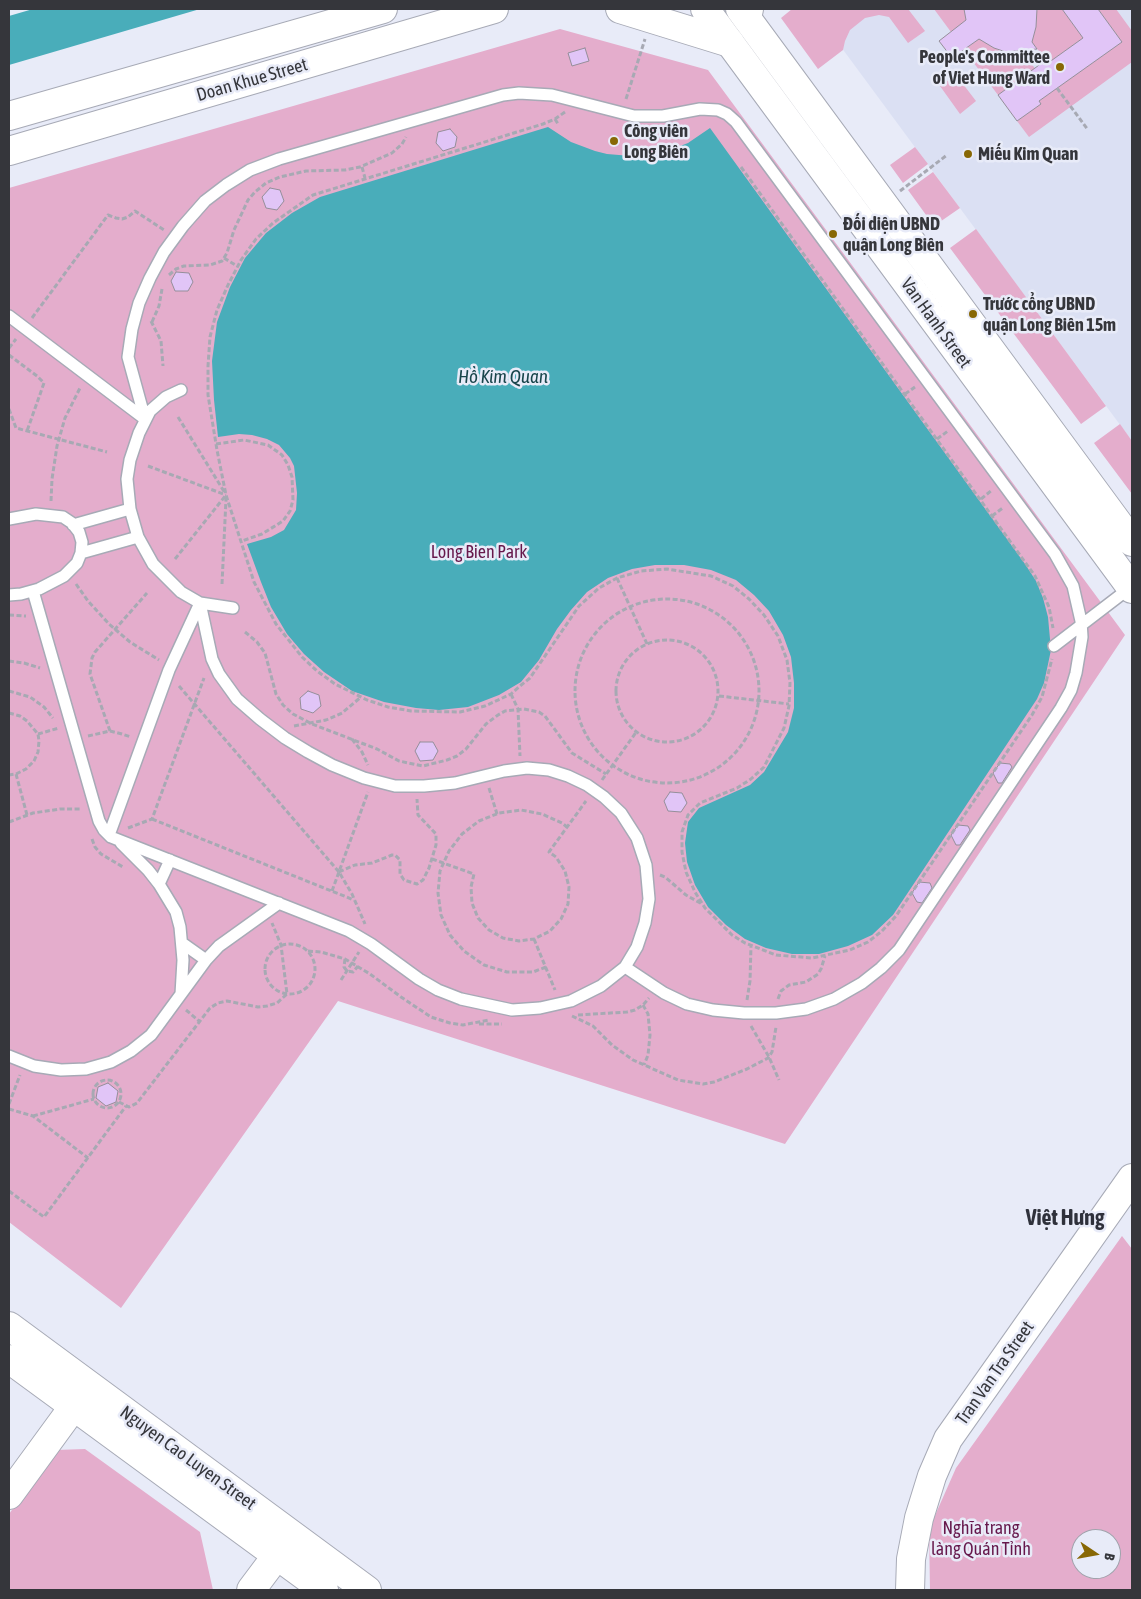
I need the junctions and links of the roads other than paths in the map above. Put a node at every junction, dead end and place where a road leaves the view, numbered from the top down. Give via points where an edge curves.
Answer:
1 (383, 9) edge
2 (494, 9) edge
3 (620, 9) edge
4 (705, 9) edge
5 (745, 12) edge
6 (730, 43) junction
7 (9, 116) edge
8 (9, 151) edge
9 (9, 316) edge
10 (180, 390) dead end
11 (145, 419) junction
12 (130, 509) junction
13 (10, 515) edge
14 (73, 524) junction
15 (138, 537) junction
16 (1132, 542) edge
17 (81, 553) junction
18 (1132, 588) edge
19 (33, 592) junction
20 (9, 595) edge
21 (200, 603) junction
22 (233, 608) dead end
23 (1081, 625) junction
24 (1054, 646) road end
25 (114, 838) junction
26 (170, 860) junction
27 (159, 884) junction
28 (279, 903) junction
29 (182, 943) junction
30 (206, 960) junction
31 (624, 967) junction
32 (181, 995) junction
33 (9, 1056) edge
34 (1132, 1178) edge
35 (9, 1326) edge
36 (9, 1359) edge
37 (74, 1406) junction
38 (9, 1494) edge
39 (284, 1545) junction
40 (310, 1578) edge
41 (251, 1590) edge
42 (367, 1590) edge
43 (910, 1590) edge

1 - 7 street, Doan Khue Street
2 - 8 street, Doan Khue Street
3 - 6 street
4 - 6 street, Van Hanh Street
5 - 16 street, Van Hanh Street
6 - 18 street, Van Hanh Street
9 - 11 lane
10 - 11 lane via 166,397
11 - 12 lane via 130,460 127,480
11 - 23 lane via 128,357 132,329 150,278 174,238 205,201 250,170 278,159 511,94 552,96 634,116 662,116 708,108 728,114 736,122 1055,554 1073,586
12 - 14 lane
12 - 15 lane
13 - 14 lane via 52,514
14 - 17 lane via 82,542
15 - 17 lane
15 - 21 lane via 153,564 181,592
17 - 19 lane via 69,571 49,586
18 - 23 lane
19 - 20 lane
19 - 25 lane via 63,725 76,740 104,830
21 - 22 lane
21 - 25 lane via 142,744
21 - 31 lane via 212,658 237,699 274,730 316,757 364,778 395,786 455,783 520,768 549,770 568,776 604,797 621,813 637,838 646,865 650,899 645,923 637,947
23 - 24 lane
23 - 31 lane via 1076,673 1061,708 899,950 862,983 806,1010 744,1014 687,1004
25 - 26 lane
25 - 27 lane
26 - 27 lane
26 - 28 lane
27 - 29 lane via 176,912
28 - 30 lane via 219,946
28 - 31 lane via 349,931 438,990 461,999 512,1010 571,1001 601,986
29 - 30 lane
29 - 32 lane
30 - 32 lane
32 - 33 lane via 151,1035 111,1062 86,1069 61,1070 34,1066
34 - 43 street, Tran Van Tra Street via 948,1439 919,1518 911,1559
35 - 39 street, Nguyen Cao Luyen Street
36 - 37 street, Nguyen Cao Luyen Street
37 - 38 street
37 - 39 street, Nguyen Cao Luyen Street
39 - 40 street, Nguyen Cao Luyen Street
39 - 41 street
40 - 42 street, Nguyen Cao Luyen Street

